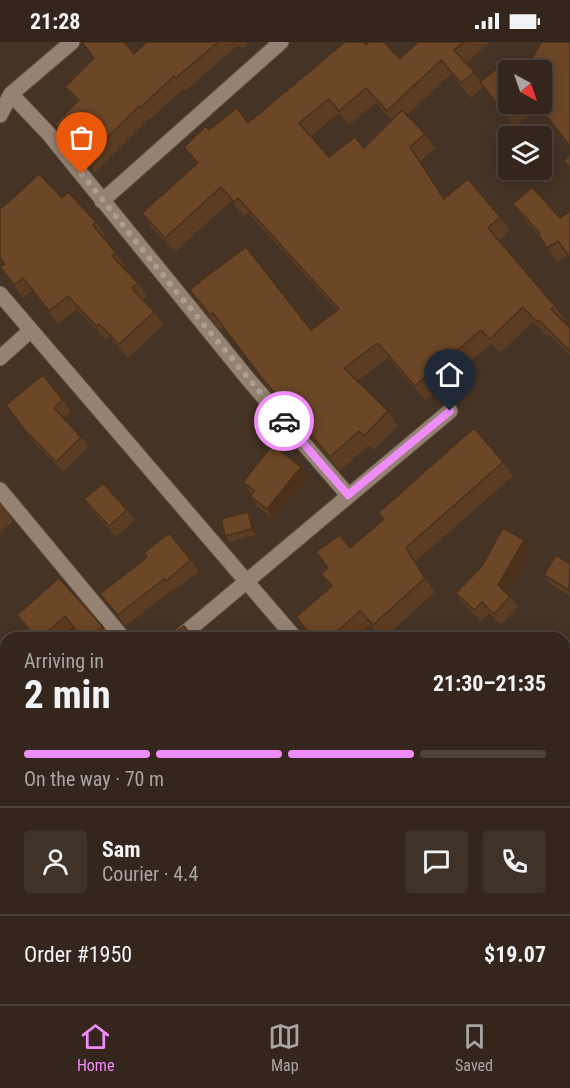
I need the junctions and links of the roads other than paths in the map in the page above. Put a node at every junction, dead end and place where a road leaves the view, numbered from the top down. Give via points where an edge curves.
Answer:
1 (72, 42) edge
2 (281, 42) edge
3 (11, 94) junction
4 (0, 115) edge
5 (102, 201) junction
6 (0, 294) edge
7 (31, 330) junction
8 (0, 358) edge
9 (450, 411) dead end
10 (0, 490) edge
11 (348, 495) junction
12 (245, 581) junction
13 (118, 632) edge
14 (185, 632) edge
15 (290, 632) edge

1 - 3 street
2 - 5 street
3 - 4 street
3 - 5 street
5 - 11 street
6 - 7 street
7 - 8 street
7 - 12 street
9 - 11 street
10 - 13 street
11 - 12 street
12 - 14 street
12 - 15 street

